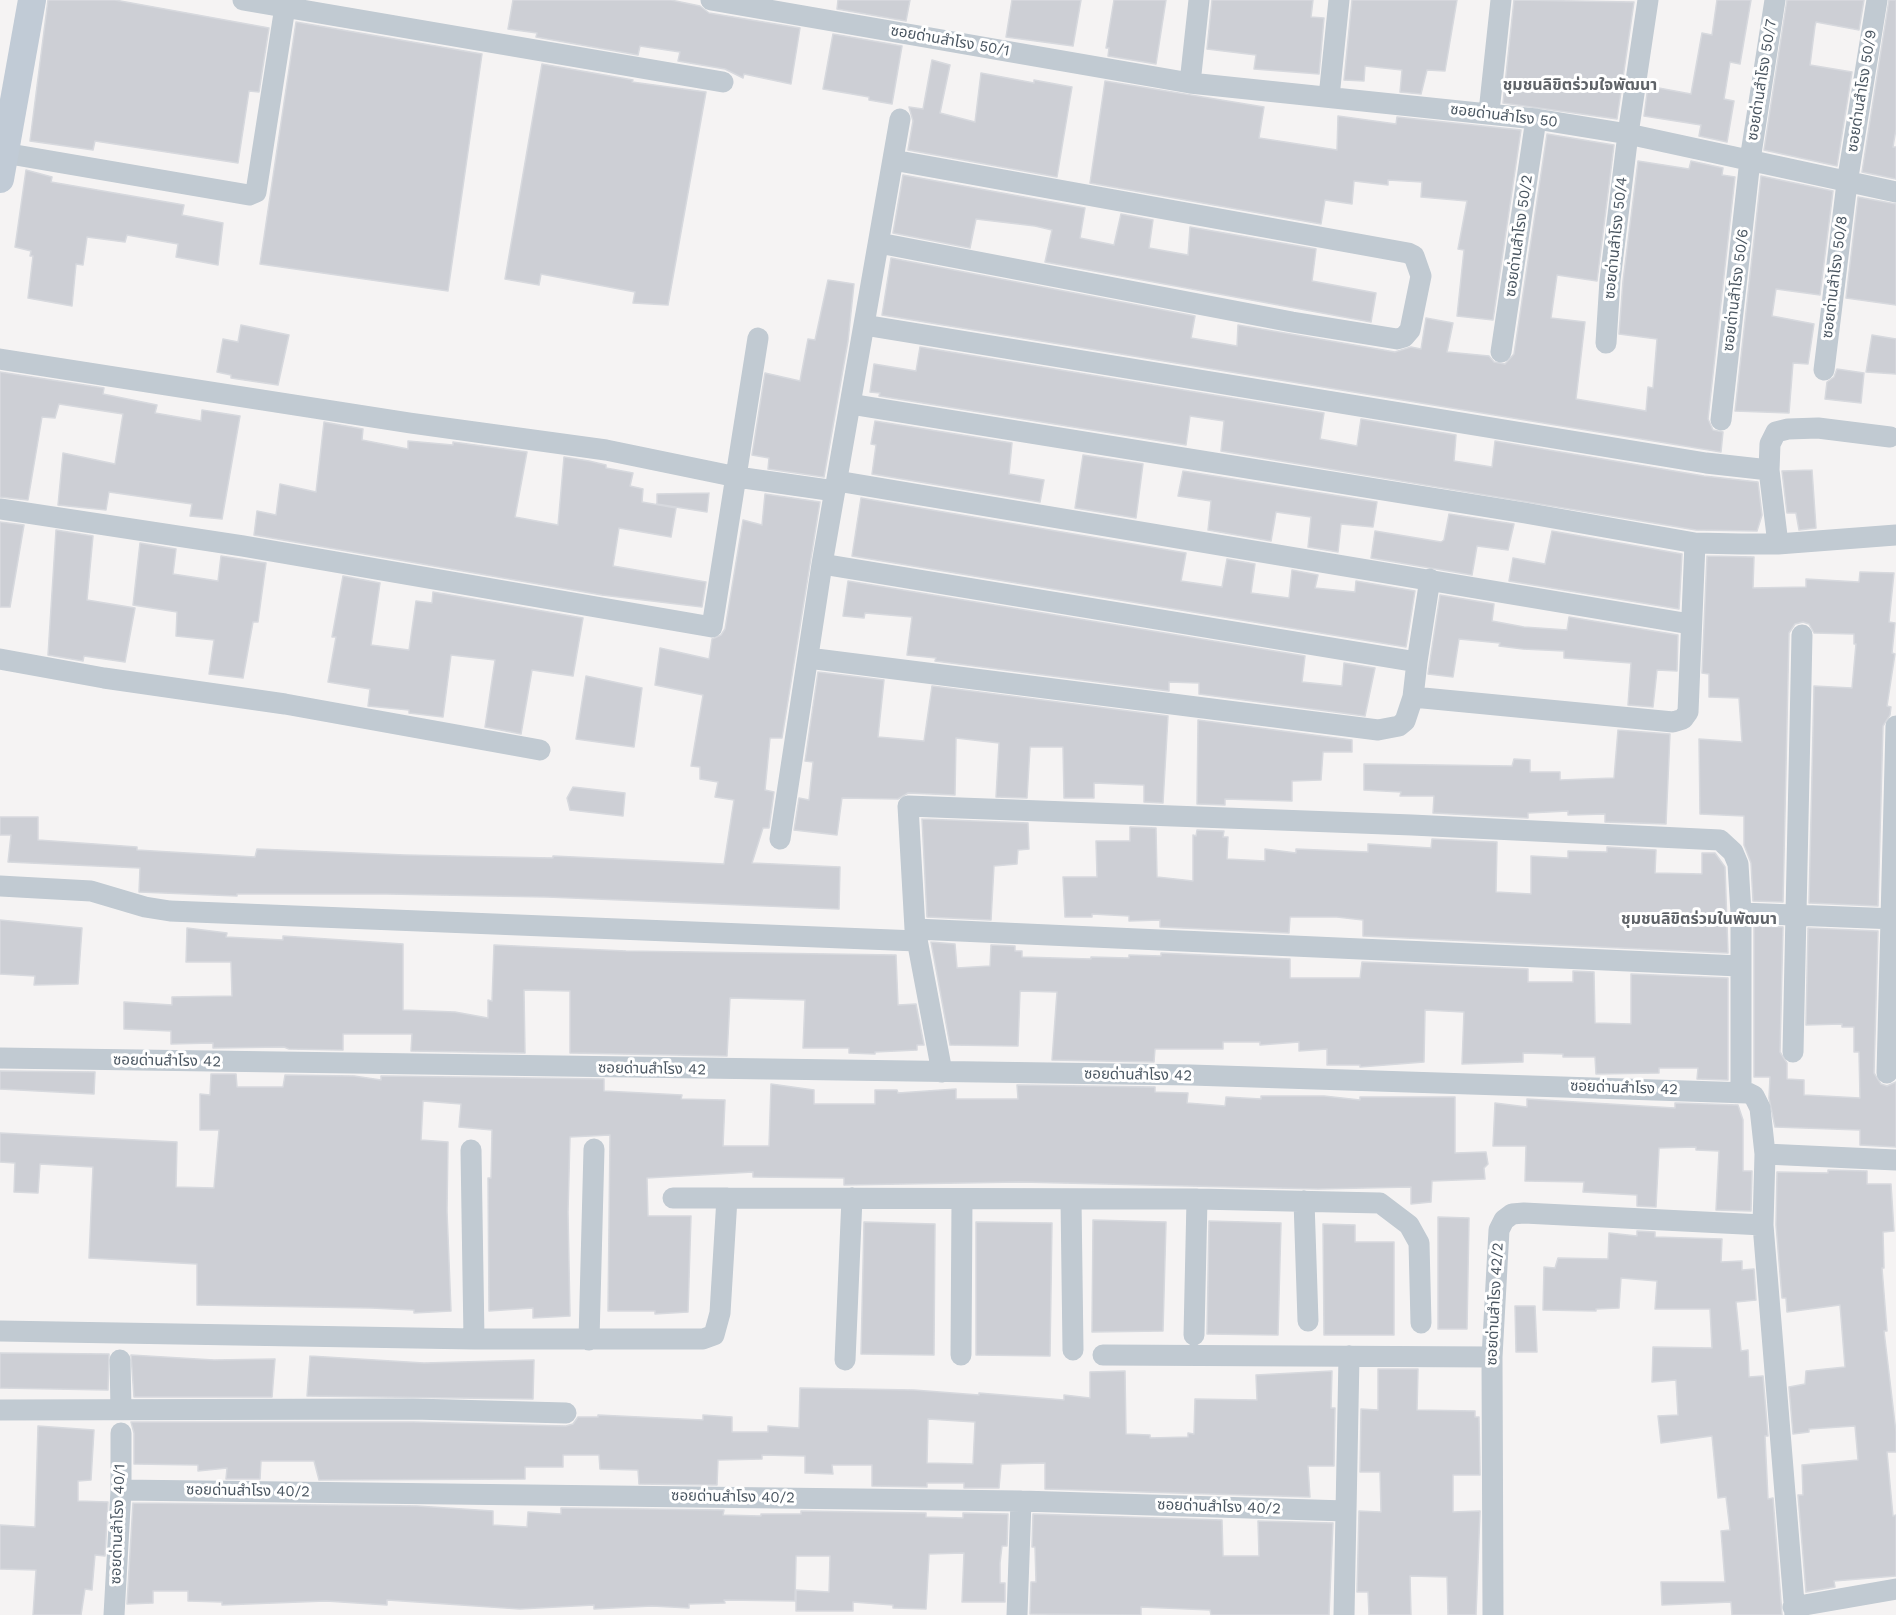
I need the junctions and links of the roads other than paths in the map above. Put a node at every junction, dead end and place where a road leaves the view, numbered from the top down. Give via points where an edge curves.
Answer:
1 (32, 0) edge
2 (243, 0) edge
3 (711, 0) edge
4 (1199, 0) edge
5 (1339, 0) edge
6 (1501, 0) edge
7 (1648, 0) edge
8 (1774, 0) edge
9 (1877, 0) edge
10 (739, 3) edge
11 (285, 7) junction
12 (723, 82) dead end
13 (1190, 83) junction
14 (1329, 97) junction
15 (7, 98) edge
16 (1489, 112) junction
17 (900, 119) dead end
18 (1536, 119) junction
19 (1628, 134) junction
20 (893, 160) junction
21 (1750, 160) junction
22 (2, 166) edge
23 (1847, 183) junction
24 (1896, 192) edge
25 (879, 243) junction
26 (864, 325) junction
27 (758, 338) dead end
28 (1606, 343) dead end
29 (1501, 352) dead end
30 (0, 359) edge
31 (1824, 370) dead end
32 (850, 404) junction
33 (1721, 420) dead end
34 (1890, 437) dead end
35 (1769, 470) junction
36 (737, 477) junction
37 (836, 486) junction
38 (0, 509) edge
39 (1896, 536) edge
40 (1695, 543) junction
41 (1778, 544) junction
42 (822, 564) junction
43 (1430, 579) junction
44 (1690, 624) junction
45 (1802, 635) dead end
46 (807, 658) junction
47 (0, 659) edge
48 (1417, 662) junction
49 (1413, 697) junction
50 (1896, 726) edge
51 (540, 750) dead end
52 (780, 839) dead end
53 (0, 886) edge
54 (1741, 913) junction
55 (1797, 916) junction
56 (1894, 919) edge
57 (916, 935) junction
58 (1739, 966) junction
59 (1793, 1052) dead end
60 (0, 1058) edge
61 (942, 1072) junction
62 (1887, 1073) dead end
63 (1741, 1091) junction
64 (594, 1149) dead end
65 (471, 1150) dead end
66 (1765, 1154) junction
67 (1896, 1160) edge
68 (673, 1198) dead end
69 (727, 1198) junction
70 (852, 1198) junction
71 (962, 1199) junction
72 (1071, 1199) junction
73 (1197, 1199) junction
74 (1304, 1201) junction
75 (1763, 1225) junction
76 (1308, 1322) dead end
77 (1421, 1323) dead end
78 (0, 1331) edge
79 (1194, 1335) dead end
80 (474, 1340) junction
81 (589, 1340) junction
82 (1073, 1350) dead end
83 (961, 1355) dead end
84 (1103, 1355) dead end
85 (1349, 1356) junction
86 (1492, 1357) junction
87 (120, 1360) dead end
88 (845, 1360) dead end
89 (0, 1410) edge
90 (121, 1410) junction
91 (566, 1413) dead end
92 (121, 1432) dead end
93 (121, 1490) junction
94 (1022, 1501) junction
95 (1346, 1511) junction
96 (1896, 1589) edge
97 (1794, 1611) edge
98 (114, 1615) edge
99 (1017, 1615) edge
100 (1344, 1615) edge
101 (1493, 1615) edge

1 - 15 main road
2 - 11 street
3 - 10 street, ซอยด่านสำโรง 50/1
4 - 13 street
5 - 14 street
6 - 16 street
7 - 19 street, ซอยด่านสำโรง 50/4
8 - 21 street, ซอยด่านสำโรง 50/7
9 - 23 street, ซอยด่านสำโรง 50/9
10 - 13 street, ซอยด่านสำโรง 50/1
11 - 12 street
11 - 22 street via 256,192 249,195
13 - 14 street, ซอยด่านสำโรง 50
14 - 16 street, ซอยด่านสำโรง 50
15 - 22 main road
16 - 18 street, ซอยด่านสำโรง 50
17 - 20 street
18 - 19 street, ซอยด่านสำโรง 50
18 - 29 street, ซอยด่านสำโรง 50/2
19 - 21 street, ซอยด่านสำโรง 50
19 - 28 street, ซอยด่านสำโรง 50/4
20 - 25 street
20 - 25 street via 1408,253 1414,256 1422,276 1410,330 1397,339
21 - 23 street, ซอยด่านสำโรง 50
21 - 33 street, ซอยด่านสำโรง 50/6
23 - 24 street, ซอยด่านสำโรง 50
23 - 31 street, ซอยด่านสำโรง 50/8
25 - 26 street
26 - 32 street
26 - 35 street via 1706,463
27 - 36 street
30 - 36 street via 606,450
32 - 37 street
32 - 40 street
34 - 35 street via 1818,428 1781,430 1770,444
35 - 41 street
36 - 37 street
36 - 38 street via 712,627 243,546
37 - 42 street
37 - 43 street
39 - 41 street
40 - 41 street
40 - 44 street
42 - 46 street
42 - 48 street
43 - 44 street
43 - 48 street
44 - 49 street via 1688,712 1683,719 1673,722
45 - 55 street
46 - 49 street via 1378,730 1405,721
46 - 52 street
47 - 51 street via 341,713
48 - 49 street
50 - 56 street
53 - 57 street via 91,891 170,911
54 - 55 street
54 - 57 street via 1738,864 1733,852 1720,840 908,806
54 - 58 street
55 - 56 street
55 - 59 street
56 - 62 street
57 - 58 street
57 - 61 street
58 - 63 street
60 - 61 street, ซอยด่านสำโรง 42
61 - 63 street, ซอยด่านสำโรง 42
63 - 66 street via 1758,1102
64 - 81 street
65 - 80 street
66 - 67 street
66 - 75 street
68 - 69 street
69 - 70 street
69 - 81 street via 720,1313 714,1335 687,1340
70 - 71 street
70 - 88 street
71 - 72 street
71 - 83 street
72 - 73 street
72 - 82 street
73 - 74 street
73 - 79 street
74 - 76 street
74 - 77 street via 1380,1203 1409,1225 1419,1243
75 - 86 street, ซอยด่านสำโรง 42/2 via 1512,1214 1499,1230
75 - 97 street
78 - 80 street
80 - 81 street
84 - 85 street
85 - 86 street
85 - 95 street
86 - 101 street, ซอยด่านสำโรง 42/2
87 - 90 street
89 - 90 street
90 - 91 street
92 - 93 street, ซอยด่านสำโรง 40/1
93 - 94 street, ซอยด่านสำโรง 40/2
93 - 98 street, ซอยด่านสำโรง 40/1
94 - 95 street, ซอยด่านสำโรง 40/2
94 - 99 street
95 - 100 street
96 - 97 street

